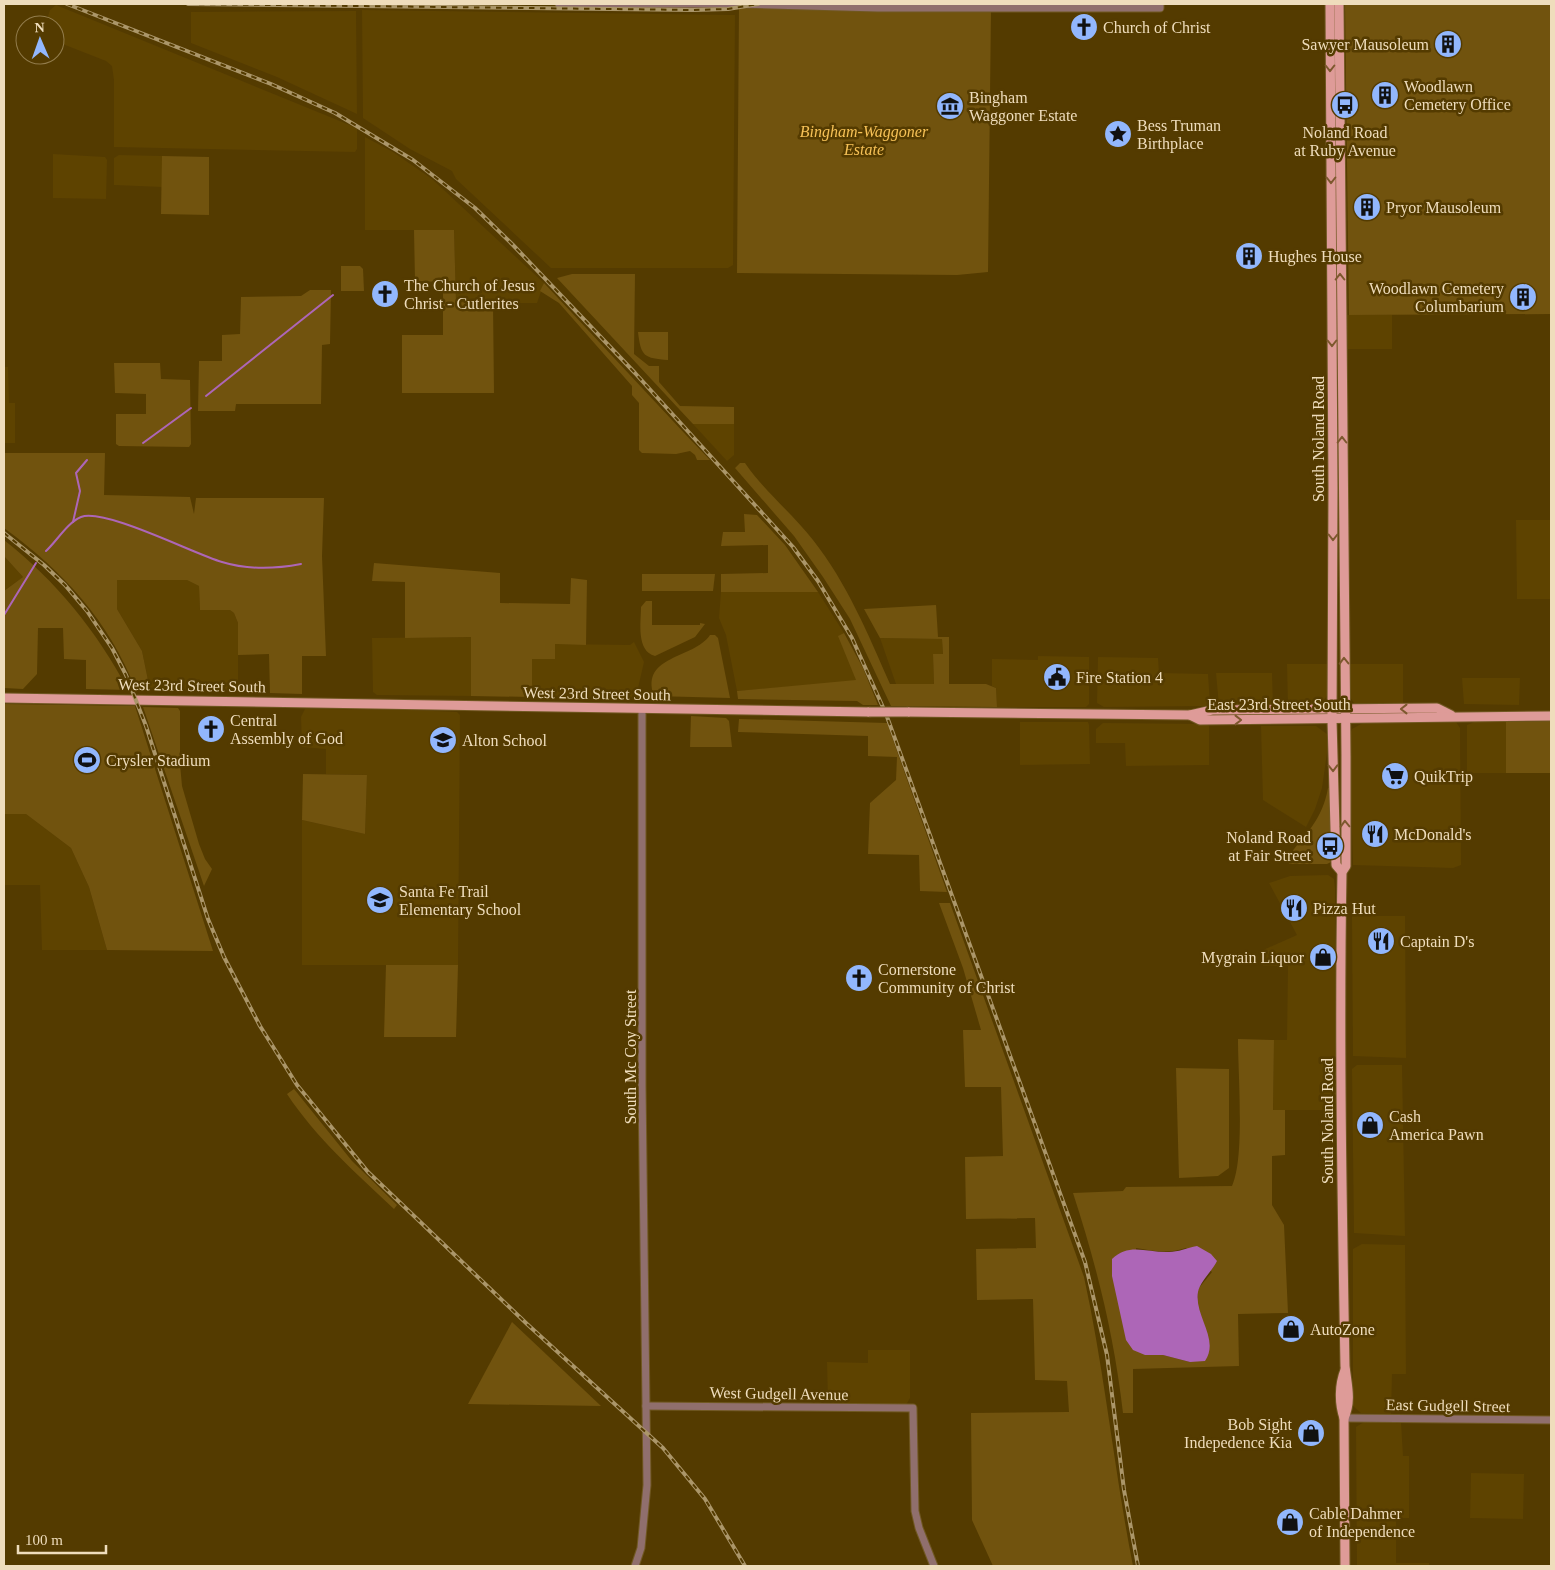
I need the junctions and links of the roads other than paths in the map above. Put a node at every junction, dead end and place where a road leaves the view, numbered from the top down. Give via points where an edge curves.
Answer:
1 (559, 4) edge
2 (1330, 4) edge
3 (1339, 4) edge
4 (1160, 6) edge
5 (4, 698) edge
6 (642, 709) junction
7 (1344, 709) junction
8 (1333, 710) junction
9 (1190, 715) junction
10 (1451, 715) junction
11 (1551, 716) edge
12 (1344, 719) junction
13 (1332, 720) junction
14 (1342, 872) junction
15 (646, 1406) junction
16 (1344, 1418) junction
17 (1551, 1420) edge
18 (635, 1566) edge
19 (934, 1566) edge
20 (1345, 1566) edge

1 - 4 street via 878,8
2 -> 8 main road, South Noland Road
7 -> 3 main road, South Noland Road
5 - 6 main road, West 23rd Street South
6 - 9 main road, West 23rd Street South, bridge
6 - 15 street, South Mc Coy Street
7 - 8 main road, East 23rd Street South
10 -> 7 main road, East 23rd Street South via 1437,708
7 - 12 main road, South Noland Road
8 - 9 main road, East 23rd Street South via 1212,710
8 - 13 main road, South Noland Road
9 -> 13 main road, East 23rd Street South via 1200,720
10 - 11 main road, East 23rd Street South
10 - 12 main road, East 23rd Street South via 1440,719
12 - 13 main road, East 23rd Street South
14 -> 12 main road, South Noland Road via 1346,866
13 -> 14 main road, South Noland Road via 1336,864
14 - 16 main road, South Noland Road via 1341,1082 1345,1370 1349,1385
15 - 18 street, South Mc Coy Street via 646,1498 642,1548
15 - 19 street, West Gudgell Avenue via 913,1408 915,1511 918,1528
16 - 17 street, East Gudgell Street
16 - 20 main road, South Noland Road

